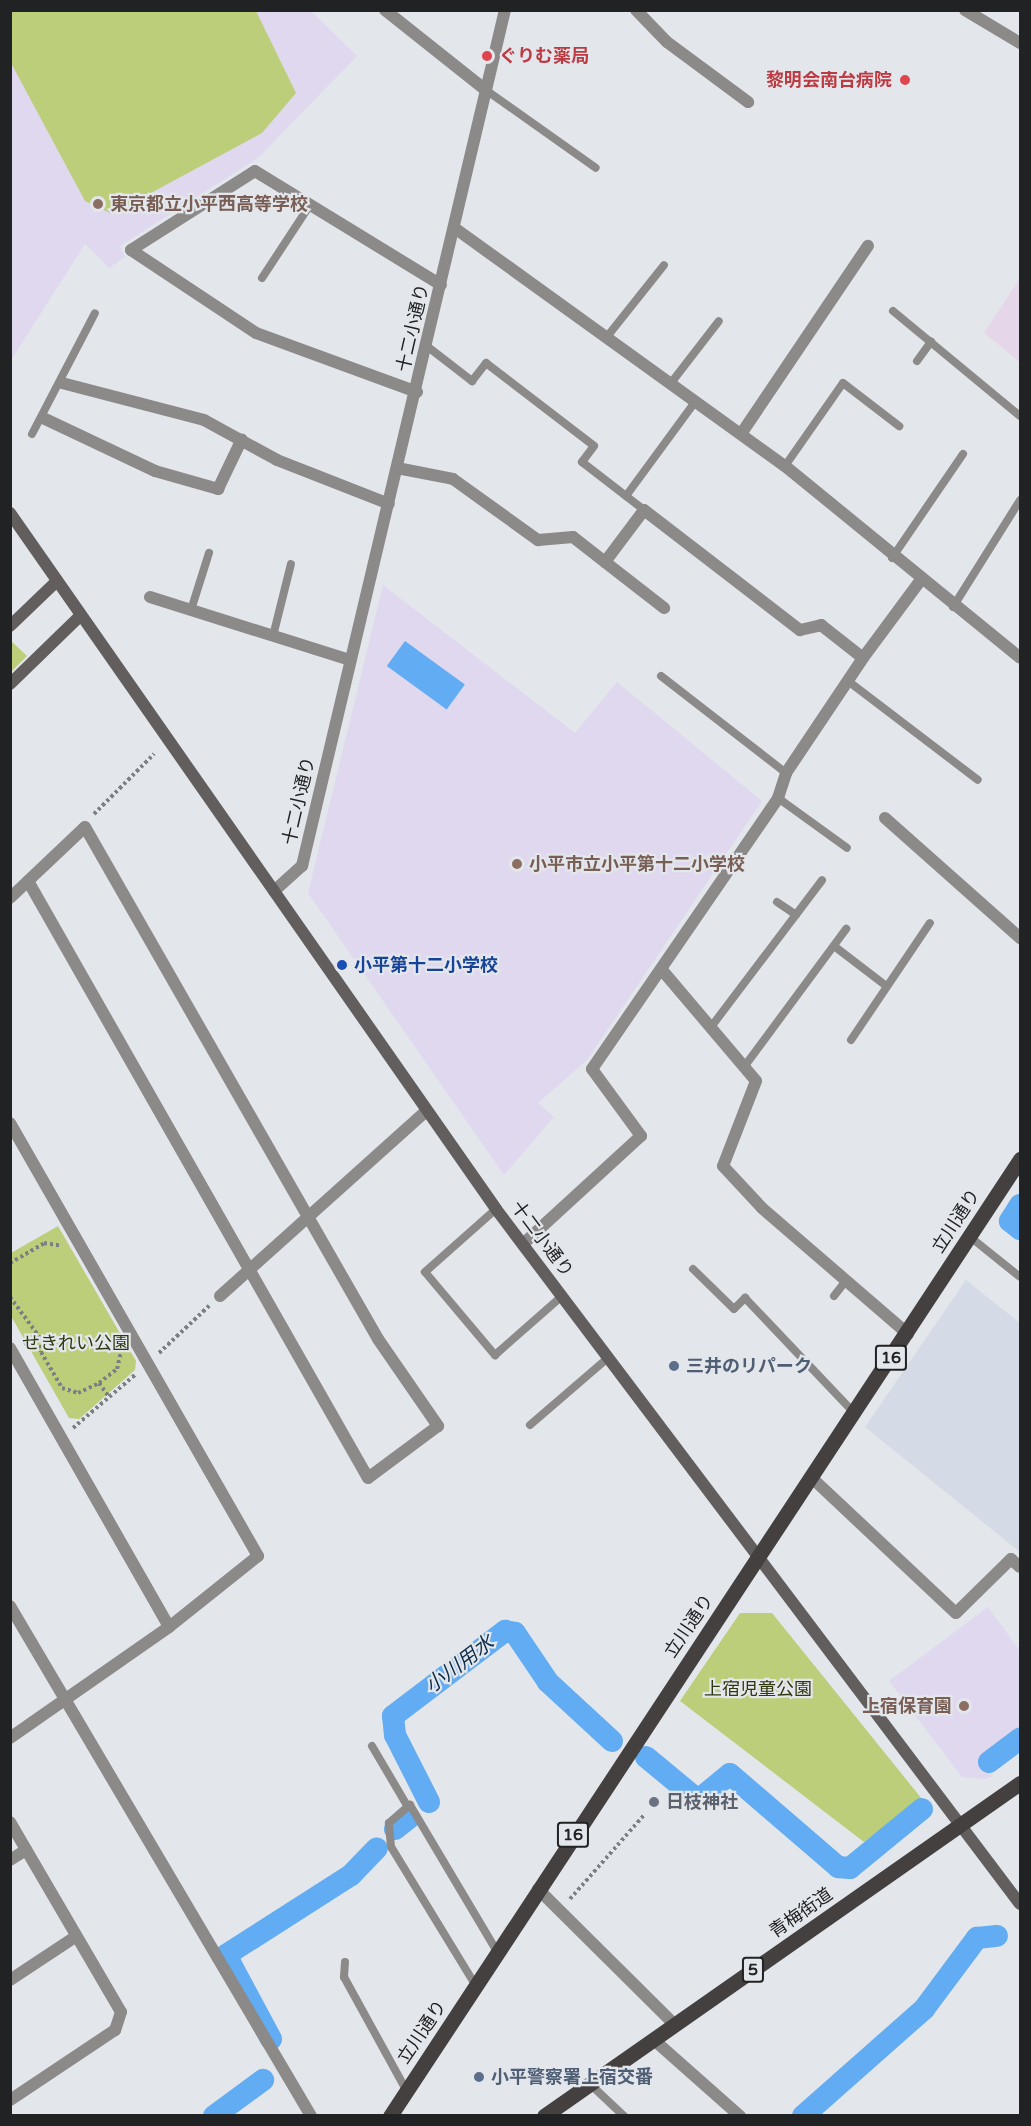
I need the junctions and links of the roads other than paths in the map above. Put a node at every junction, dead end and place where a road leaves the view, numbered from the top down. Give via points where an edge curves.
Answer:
1 (385, 10) edge
2 (505, 10) edge
3 (636, 10) edge
4 (965, 10) edge
5 (1020, 43) edge
6 (483, 88) junction
7 (748, 102) dead end
8 (596, 168) dead end
9 (310, 205) junction
10 (456, 229) junction
11 (868, 246) dead end
12 (663, 265) dead end
13 (262, 278) dead end
14 (441, 285) junction
15 (893, 311) dead end
16 (94, 313) dead end
17 (719, 321) dead end
18 (606, 338) junction
19 (931, 342) junction
20 (428, 348) junction
21 (916, 362) dead end
22 (62, 383) junction
23 (671, 383) junction
24 (417, 392) junction
25 (695, 402) junction
26 (1020, 416) edge
27 (43, 418) junction
28 (899, 426) dead end
29 (32, 434) dead end
30 (741, 434) junction
31 (242, 439) junction
32 (963, 454) dead end
33 (785, 466) junction
34 (397, 468) junction
35 (626, 496) junction
36 (1020, 500) edge
37 (389, 504) junction
38 (644, 510) junction
39 (10, 513) edge
40 (209, 553) dead end
41 (892, 558) junction
42 (605, 562) junction
43 (291, 564) dead end
44 (57, 581) junction
45 (920, 581) junction
46 (150, 597) dead end
47 (953, 607) junction
48 (664, 608) dead end
49 (191, 610) junction
50 (80, 616) junction
51 (10, 626) edge
52 (273, 636) junction
53 (863, 658) junction
54 (1020, 658) edge
55 (350, 660) junction
56 (661, 676) dead end
57 (848, 681) junction
58 (10, 684) edge
59 (786, 772) junction
60 (978, 780) dead end
61 (778, 798) junction
62 (885, 818) dead end
63 (847, 848) dead end
64 (822, 880) dead end
65 (28, 881) junction
66 (274, 891) junction
67 (10, 898) edge
68 (777, 902) dead end
69 (796, 915) junction
70 (930, 923) dead end
71 (846, 929) dead end
72 (1020, 938) edge
73 (834, 946) junction
74 (662, 970) junction
75 (885, 986) junction
76 (711, 1026) junction
77 (851, 1040) dead end
78 (744, 1067) junction
79 (426, 1111) junction
80 (10, 1123) edge
81 (1020, 1159) edge
82 (496, 1209) junction
83 (310, 1214) junction
84 (969, 1236) junction
85 (523, 1244) junction
86 (251, 1267) junction
87 (693, 1269) dead end
88 (1020, 1277) edge
89 (845, 1282) junction
90 (220, 1296) road end
91 (562, 1296) junction
92 (834, 1296) dead end
93 (908, 1334) junction
94 (10, 1348) edge
95 (608, 1358) junction
96 (855, 1413) junction
97 (530, 1425) dead end
98 (812, 1478) junction
99 (760, 1556) junction
100 (1020, 1567) edge
101 (10, 1606) edge
102 (169, 1627) junction
103 (66, 1701) junction
104 (10, 1738) edge
105 (372, 1746) dead end
106 (1020, 1783) edge
107 (408, 1807) junction
108 (10, 1822) edge
109 (963, 1824) junction
110 (26, 1850) junction
111 (10, 1860) edge
112 (538, 1889) junction
113 (1020, 1904) edge
114 (75, 1937) junction
115 (498, 1953) junction
116 (345, 1962) dead end
117 (10, 1980) edge
118 (476, 1987) junction
119 (675, 2025) junction
120 (654, 2040) junction
121 (590, 2084) junction
122 (406, 2091) junction
123 (10, 2100) edge
124 (311, 2115) edge
125 (390, 2115) edge
126 (544, 2115) edge
127 (624, 2115) edge
128 (740, 2115) edge

1 - 6 street
2 - 6 street, 十二小通り
3 - 7 street via 667,42
4 - 5 street
6 - 8 lane
6 - 10 street, 十二小通り
9 - 13 lane
9 - 14 street
9 - 24 street via 255,171 131,250 256,333
10 - 14 street, 十二小通り
10 - 18 street
11 - 30 street
12 - 18 lane
14 - 20 street, 十二小通り
15 - 19 lane
16 - 22 lane
17 - 23 lane
18 - 23 street
19 - 21 lane
19 - 26 lane
20 - 24 street, 十二小通り
20 - 35 lane via 472,381 486,363 594,446 582,462
22 - 27 lane
22 - 31 street via 204,420
23 - 25 street
24 - 34 street, 十二小通り
25 - 30 street
25 - 35 lane
27 - 29 lane
27 - 31 street via 155,471 218,489
28 - 33 lane via 843,383
30 - 33 street
31 - 37 street via 277,460
32 - 41 lane
33 - 41 street
34 - 37 street, 十二小通り
34 - 42 street via 453,479 537,540 573,537
35 - 38 lane
36 - 47 lane
37 - 55 street, 十二小通り
38 - 42 street
38 - 53 street via 800,630 821,625
39 - 44 street
40 - 49 lane
41 - 45 street
42 - 48 street
43 - 52 lane
44 - 50 street
44 - 51 street
45 - 47 street
45 - 53 street
46 - 49 street
47 - 54 street
49 - 52 street
50 - 58 street
50 - 66 street
52 - 55 street
53 - 57 street
55 - 66 street, 十二小通り via 302,866
56 - 59 lane
57 - 59 street
57 - 60 lane
59 - 61 street
61 - 63 lane
61 - 74 street via 668,952
62 - 72 street
64 - 69 lane
65 - 67 street
65 - 83 street via 85,826
65 - 86 street
66 - 79 street, 十二小通り
68 - 69 lane
69 - 76 lane
70 - 75 lane
71 - 73 lane
73 - 75 lane
73 - 78 lane
74 - 76 street
74 - 85 street via 592,1069 641,1136
75 - 77 lane
76 - 78 street
78 - 89 street via 756,1081 723,1166
79 - 82 street, 十二小通り
79 - 83 street
80 - 102 street via 258,1556
81 - 84 main road, 立川通り / 16
82 - 85 street, 十二小通り
82 - 91 lane via 425,1272 495,1355
83 - 86 street
83 - 86 street via 378,1339 438,1426 368,1478
84 - 88 lane
84 - 93 main road, 立川通り / 16
85 - 91 street, 十二小通り
86 - 90 street
87 - 96 lane via 734,1309 745,1298
89 - 92 lane
89 - 93 street
91 - 95 street, 十二小通り
93 - 96 main road, 立川通り / 16
94 - 102 street
95 - 97 lane
95 - 99 street, 十二小通り
96 - 98 main road, 立川通り / 16
98 - 99 main road, 立川通り / 16
98 - 100 street via 956,1613 1011,1559
99 - 109 street, 十二小通り
99 - 112 main road, 立川通り / 16
101 - 103 street
102 - 103 street
103 - 104 street
103 - 124 street
105 - 107 lane
106 - 109 main road, 青梅街道 / 5
107 - 115 lane
107 - 118 lane via 389,1823 392,1846
108 - 110 street
109 - 113 street, 十二小通り
109 - 119 main road, 青梅街道 / 5
110 - 111 street
110 - 114 street
112 - 115 main road, 立川通り / 16
112 - 119 street
114 - 117 street
114 - 123 street via 121,2012 115,2030
115 - 118 main road, 立川通り / 16
116 - 122 lane via 344,1977
118 - 122 main road, 立川通り / 16
119 - 120 main road, 青梅街道 / 5
120 - 121 main road, 青梅街道 / 5
120 - 128 street
121 - 126 main road, 青梅街道 / 5
121 - 127 lane
122 - 125 main road, 立川通り / 16

